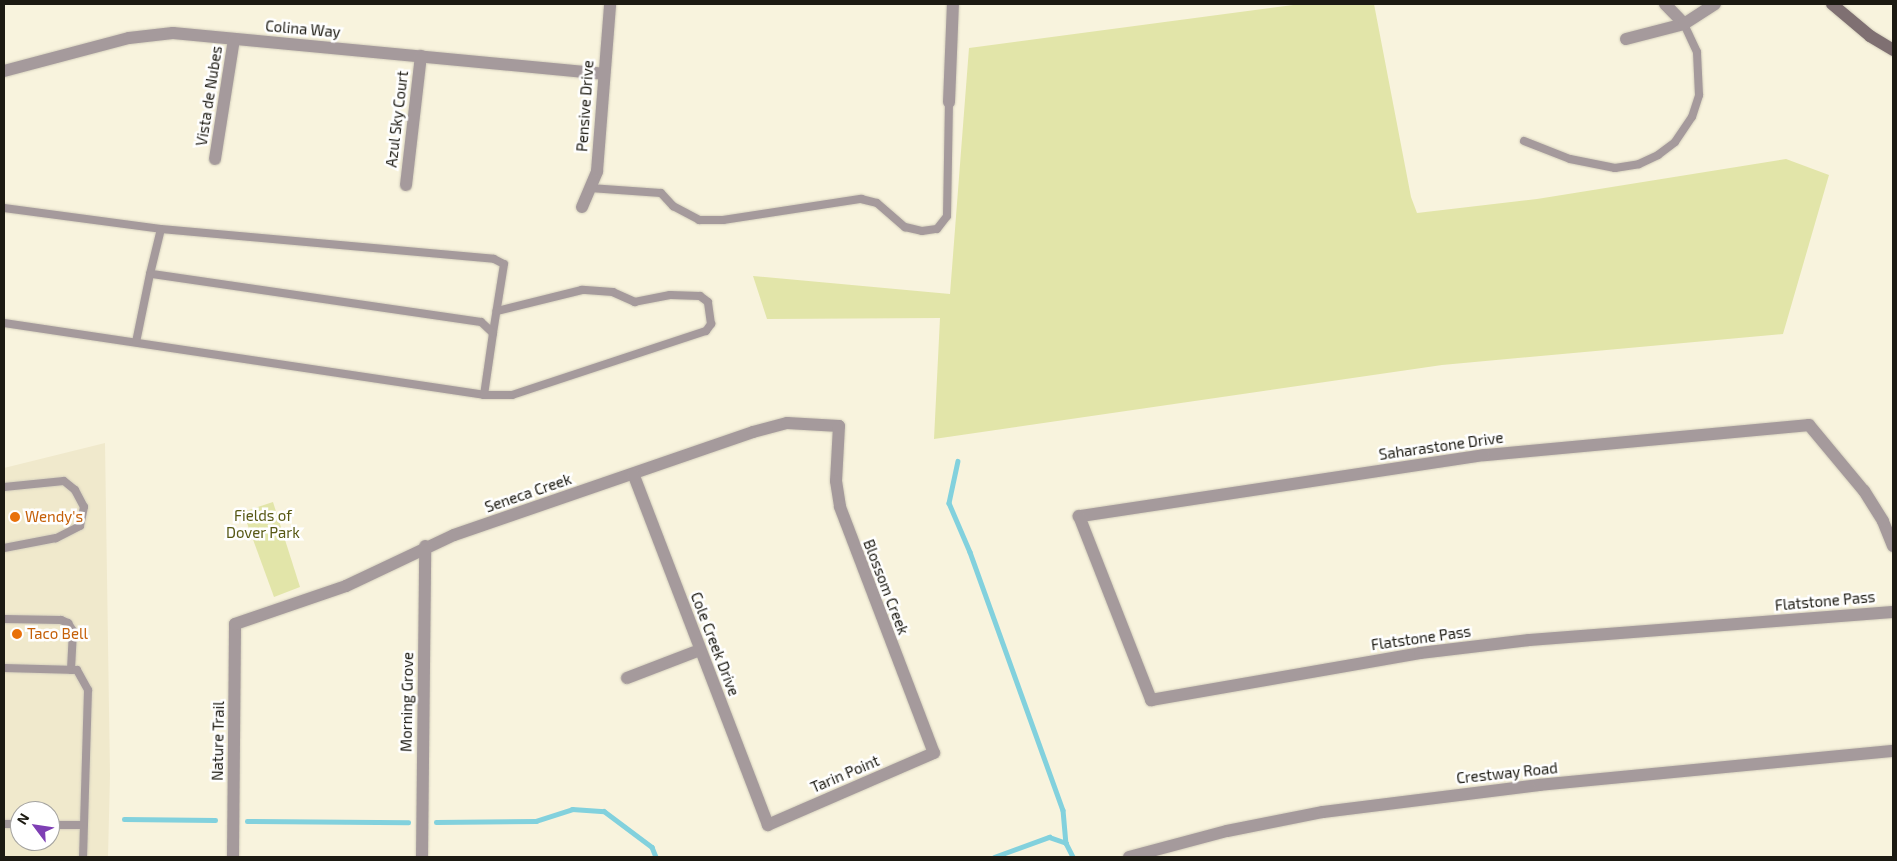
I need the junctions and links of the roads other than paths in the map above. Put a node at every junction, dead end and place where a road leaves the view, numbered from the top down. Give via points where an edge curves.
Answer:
1 (610, 4) edge
2 (953, 4) edge
3 (1665, 4) edge
4 (1715, 4) edge
5 (1832, 4) edge
6 (1684, 24) junction
7 (234, 38) junction
8 (1626, 39) dead end
9 (1893, 50) edge
10 (421, 56) junction
11 (4, 71) edge
12 (603, 74) junction
13 (949, 102) joint
14 (1524, 141) dead end
15 (215, 159) dead end
16 (406, 185) dead end
17 (590, 188) junction
18 (582, 207) dead end
19 (4, 208) edge
20 (161, 229) junction
21 (150, 274) junction
22 (497, 311) junction
23 (4, 323) edge
24 (494, 333) junction
25 (136, 342) junction
26 (484, 395) junction
27 (839, 426) joint
28 (633, 474) junction
29 (4, 487) edge
30 (1079, 516) joint
31 (425, 546) junction
32 (1893, 546) edge
33 (4, 548) edge
34 (1893, 612) edge
35 (4, 619) edge
36 (236, 624) joint
37 (700, 650) junction
38 (4, 668) edge
39 (71, 670) junction
40 (627, 678) dead end
41 (1893, 751) edge
42 (934, 753) joint
43 (60, 825) edge
44 (84, 825) junction
45 (768, 825) joint
46 (83, 857) edge
47 (233, 857) edge
48 (422, 857) edge
49 (1129, 857) edge

1 - 12 street, Pensive Drive
2 - 13 street
3 - 6 street
4 - 6 street
5 - 9 main road via 1870,36
6 - 8 street
6 - 14 lane via 1697,52 1699,95 1692,117 1675,142 1658,155 1639,164 1615,168 1577,161
7 - 10 street, Colina Way
7 - 11 street, Colina Way via 173,33 129,38
7 - 15 street, Vista de Nubes
10 - 12 street, Colina Way
10 - 16 street, Azul Sky Court
12 - 17 street, Pensive Drive via 597,172
13 - 17 lane via 947,216 937,229 922,231 905,227 877,203 861,199 723,220 699,220 673,206 661,193
17 - 18 street, Pensive Drive
19 - 20 lane
20 - 21 lane
20 - 22 lane via 494,259 504,264
21 - 24 lane via 481,322
21 - 25 lane
22 - 24 lane
22 - 26 lane via 582,290 612,292 635,302 670,296 700,296 708,302 710,324 706,331 512,395
23 - 25 lane
24 - 26 lane
25 - 26 lane
27 - 28 street, Seneca Creek via 787,423
27 - 42 street, Blossom Creek via 836,481 840,507
28 - 31 street, Seneca Creek
28 - 37 street, Cole Creek Drive
29 - 33 lane via 64,481 75,490 84,507 80,526 56,538
30 - 32 street, Saharastone Drive via 1484,455 1809,425 1864,491 1883,521
30 - 34 street, Flatstone Pass via 1152,700 1252,680 1519,641
31 - 36 street, Seneca Creek via 346,586
31 - 48 street, Morning Grove
35 - 39 lane via 61,620 68,623 73,631
36 - 47 street, Nature Trail
37 - 40 street
37 - 45 street, Cole Creek Drive
38 - 39 lane
39 - 44 lane via 77,670 88,690
41 - 49 street, Crestway Road via 1539,785 1323,812 1227,831
42 - 45 street, Tarin Point
43 - 44 lane
44 - 46 lane

